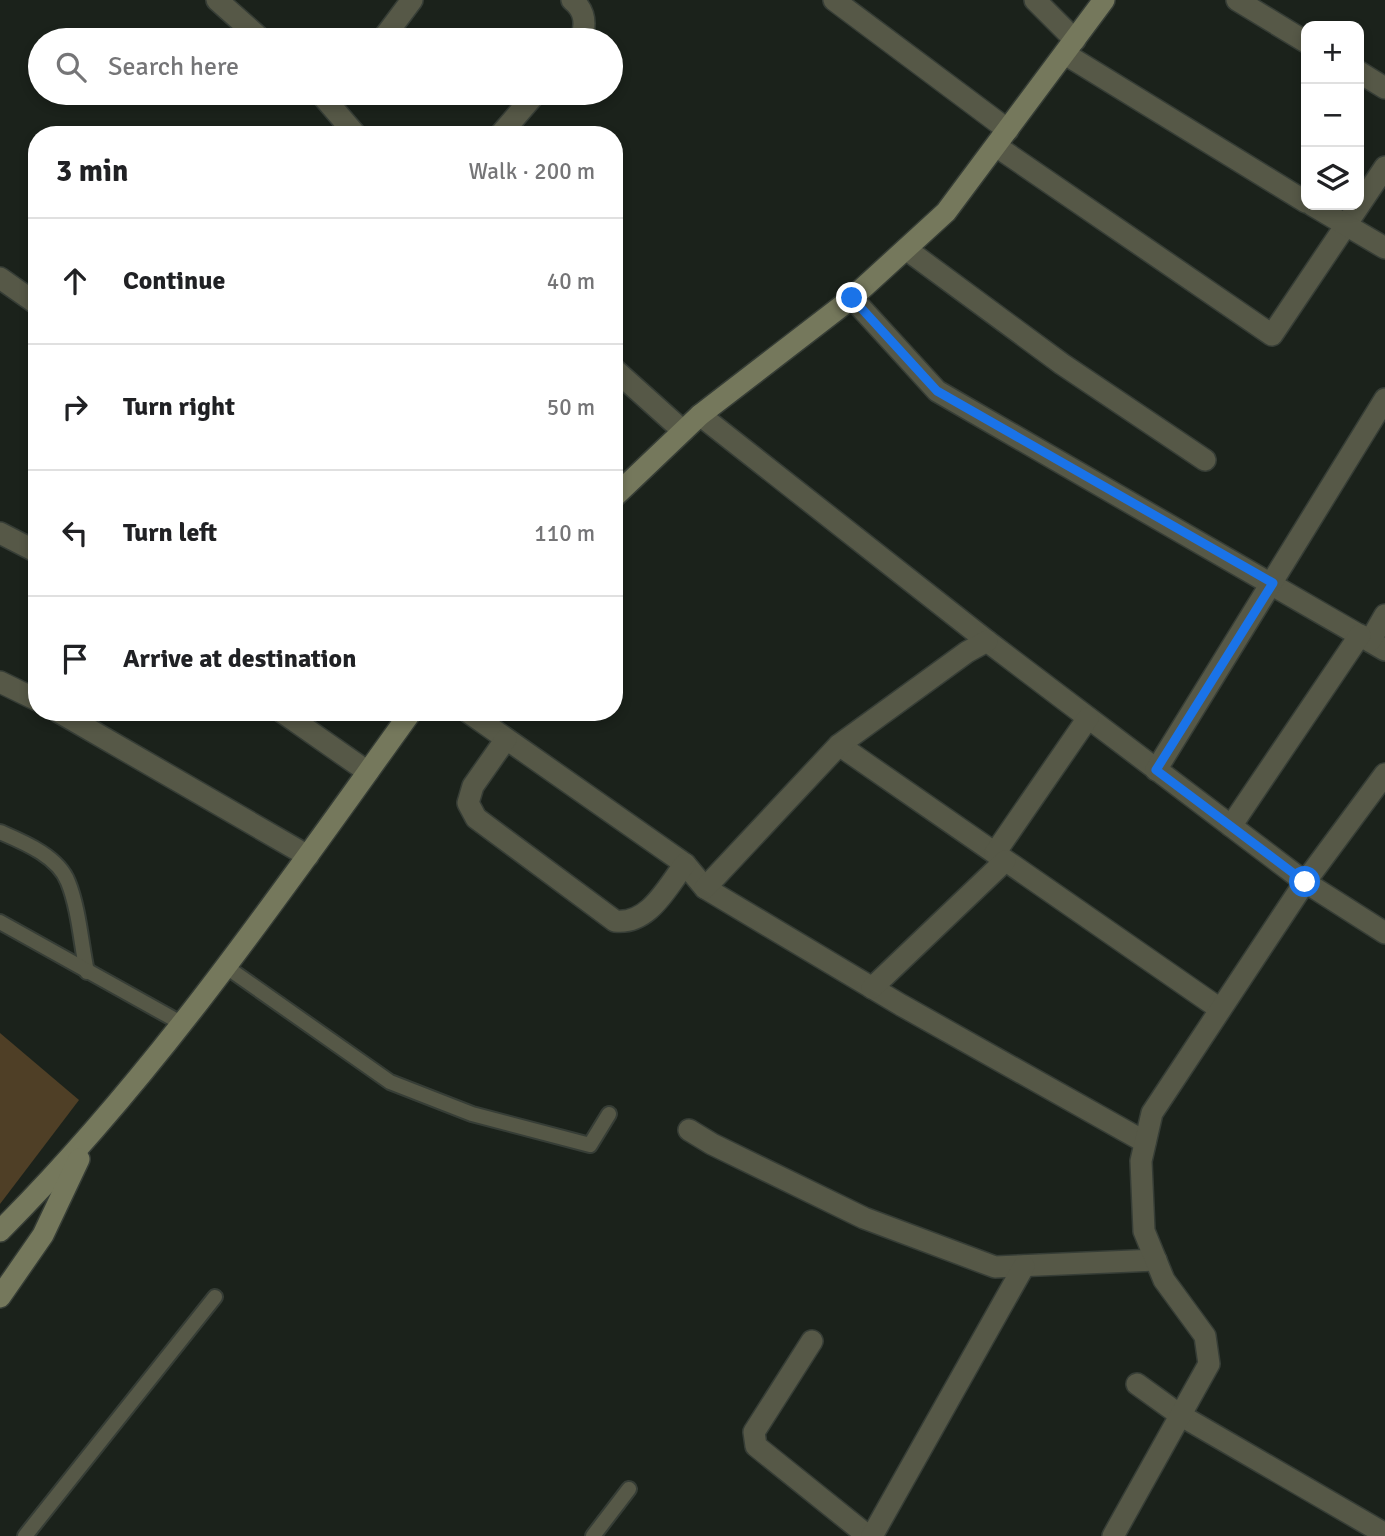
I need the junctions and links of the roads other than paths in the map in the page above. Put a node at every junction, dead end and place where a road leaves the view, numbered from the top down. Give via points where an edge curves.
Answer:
1 (217, 0) edge
2 (412, 0) edge
3 (572, 0) edge
4 (834, 0) edge
5 (1035, 0) edge
6 (1104, 0) edge
7 (1237, 0) edge
8 (248, 28) edge
9 (391, 28) edge
10 (585, 28) edge
11 (1301, 39) edge
12 (1070, 47) junction
13 (1364, 75) edge
14 (1385, 88) edge
15 (337, 105) edge
16 (526, 105) edge
17 (350, 126) edge
18 (508, 126) edge
19 (1002, 138) junction
20 (1385, 167) edge
21 (1301, 199) edge
22 (1320, 210) edge
23 (1346, 226) junction
24 (1385, 247) edge
25 (906, 249) junction
26 (0, 278) edge
27 (28, 298) edge
28 (852, 298) junction
29 (623, 377) edge
30 (1385, 399) edge
31 (700, 415) junction
32 (683, 431) junction
33 (1205, 460) dead end
34 (623, 488) edge
35 (0, 533) edge
36 (28, 547) edge
37 (1273, 583) junction
38 (1385, 615) edge
39 (987, 641) junction
40 (1371, 642) edge
41 (0, 682) edge
42 (28, 696) edge
43 (1088, 718) junction
44 (74, 721) edge
45 (295, 721) edge
46 (405, 721) edge
47 (481, 721) edge
48 (506, 739) junction
49 (839, 745) junction
50 (1156, 770) junction
51 (368, 772) junction
52 (1385, 774) edge
53 (1231, 826) junction
54 (0, 832) edge
55 (308, 856) junction
56 (1000, 857) junction
57 (685, 864) junction
58 (1305, 882) junction
59 (705, 888) junction
60 (0, 922) edge
61 (1385, 933) edge
62 (225, 966) junction
63 (87, 972) junction
64 (872, 988) junction
65 (1220, 1009) junction
66 (181, 1023) junction
67 (609, 1114) dead end
68 (689, 1130) dead end
69 (87, 1141) junction
70 (1146, 1142) junction
71 (0, 1231) edge
72 (1156, 1259) junction
73 (1024, 1266) junction
74 (0, 1297) edge
75 (215, 1297) dead end
76 (812, 1341) dead end
77 (1137, 1384) dead end
78 (1181, 1415) junction
79 (629, 1489) dead end
80 (1385, 1534) edge
81 (25, 1536) edge
82 (593, 1536) edge
83 (870, 1536) edge
84 (1113, 1536) edge

1 - 8 street
2 - 9 street
3 - 10 street via 579,6
4 - 19 street
5 - 12 street
6 - 12 street
7 - 11 street
12 - 19 street
12 - 21 street
13 - 14 street
15 - 17 street
16 - 18 street
19 - 23 street via 1272,335
19 - 25 street via 946,212
20 - 23 street
22 - 23 street
23 - 24 street
25 - 28 street
25 - 33 street via 1062,364
26 - 27 street
28 - 31 street
28 - 37 street via 937,391
29 - 32 street
30 - 37 street
31 - 32 street
31 - 39 street
32 - 34 street
35 - 36 street
37 - 40 street
37 - 50 street
38 - 40 street
39 - 43 street
39 - 49 street
40 - 53 street
41 - 42 street
43 - 50 street
43 - 56 street
44 - 55 street
45 - 51 street
46 - 51 street
47 - 48 street
48 - 57 street
48 - 57 street via 473,786 468,803 476,818 615,921 628,923 647,913
49 - 56 street
49 - 59 street
50 - 53 street
51 - 55 street
52 - 58 street
53 - 58 street
54 - 63 lane via 31,845 68,880
55 - 62 street
56 - 64 street
56 - 65 street
57 - 59 street
58 - 61 street
58 - 65 street
59 - 64 street
60 - 63 lane
62 - 66 street
62 - 67 lane via 390,1082 460,1110 590,1145
63 - 66 lane
64 - 70 street
65 - 70 street via 1152,1113
66 - 69 street
68 - 73 street via 864,1218 995,1268
69 - 71 street
69 - 74 street via 43,1236
70 - 72 street via 1142,1161 1144,1231
72 - 73 street
72 - 78 street via 1164,1280 1205,1336 1209,1364
73 - 83 street
75 - 81 lane
76 - 83 street via 754,1432 756,1446
77 - 78 street
78 - 80 street
78 - 84 street
79 - 82 lane

